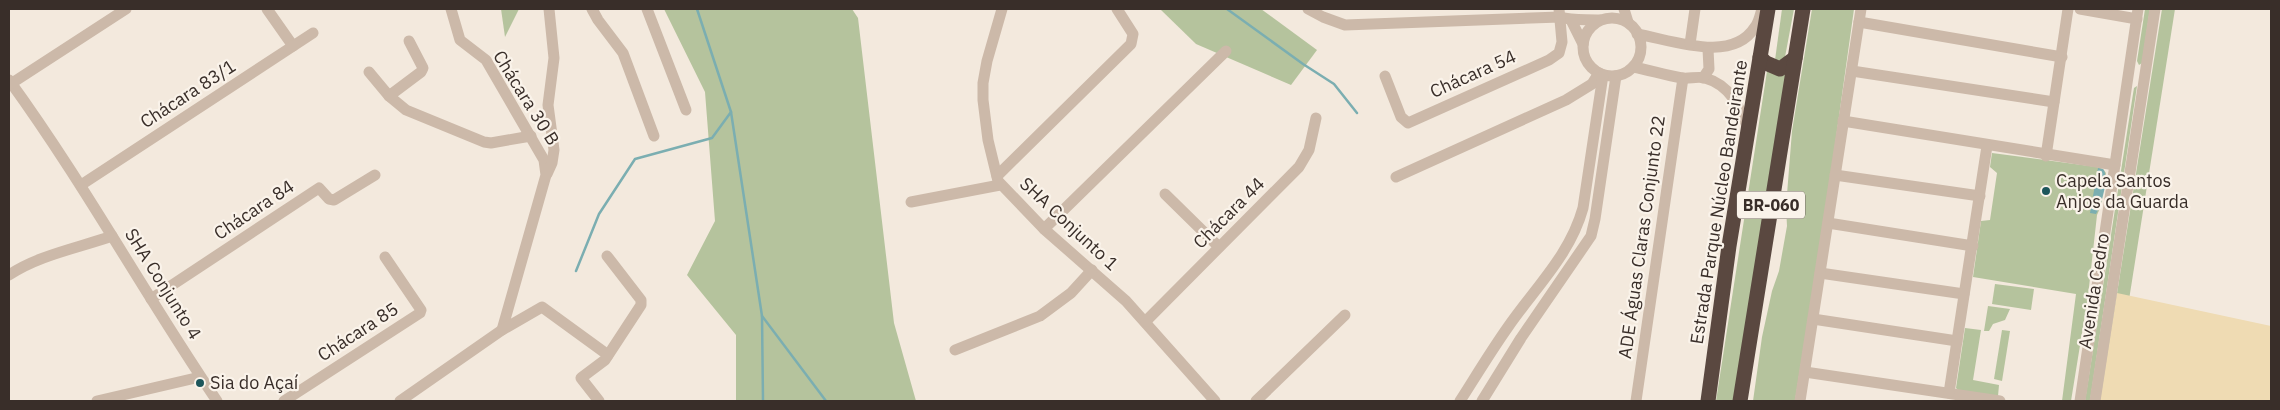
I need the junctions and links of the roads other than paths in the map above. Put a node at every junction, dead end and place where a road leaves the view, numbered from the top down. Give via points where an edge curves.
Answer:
1 (126, 9) edge
2 (267, 9) edge
3 (451, 9) edge
4 (548, 9) edge
5 (592, 9) edge
6 (647, 9) edge
7 (995, 9) edge
8 (1002, 9) edge
9 (1117, 9) edge
10 (1308, 9) edge
11 (1624, 9) edge
12 (1695, 9) edge
13 (1762, 9) edge
14 (1768, 9) edge
15 (1803, 9) edge
16 (1861, 9) edge
17 (2068, 9) edge
18 (2080, 9) edge
19 (2155, 9) edge
20 (2138, 14) edge
21 (1563, 15) edge
22 (1605, 16) edge
23 (1628, 22) junction
24 (1859, 22) junction
25 (313, 33) dead end
26 (1637, 34) junction
27 (409, 41) dead end
28 (1583, 44) junction
29 (1690, 44) junction
30 (293, 46) junction
31 (1708, 48) junction
32 (1226, 51) dead end
33 (1760, 57) junction
34 (2062, 57) junction
35 (1795, 58) junction
36 (2131, 61) junction
37 (2146, 66) junction
38 (1632, 67) junction
39 (1852, 71) junction
40 (369, 72) dead end
41 (1601, 74) junction
42 (1385, 76) dead end
43 (1616, 76) junction
44 (1683, 78) junction
45 (1703, 78) junction
46 (2127, 81) junction
47 (10, 83) edge
48 (2143, 85) junction
49 (389, 96) junction
50 (2054, 102) junction
51 (686, 110) dead end
52 (1316, 118) dead end
53 (1843, 121) junction
54 (1748, 128) junction
55 (531, 136) junction
56 (654, 136) dead end
57 (1987, 146) junction
58 (2046, 156) junction
59 (2115, 166) junction
60 (375, 175) dead end
61 (546, 175) junction
62 (1835, 175) junction
63 (1396, 177) dead end
64 (998, 180) junction
65 (81, 185) junction
66 (1165, 194) dead end
67 (1980, 196) junction
68 (912, 202) dead end
69 (1828, 223) junction
70 (1577, 227) junction
71 (1044, 229) junction
72 (112, 236) junction
73 (1591, 236) junction
74 (1973, 246) junction
75 (1219, 247) junction
76 (607, 256) dead end
77 (385, 257) dead end
78 (1092, 270) junction
79 (1820, 273) junction
80 (9, 275) edge
81 (1964, 294) junction
82 (150, 300) junction
83 (1345, 315) dead end
84 (1813, 320) junction
85 (1146, 321) junction
86 (502, 330) junction
87 (1957, 341) junction
88 (955, 350) dead end
89 (608, 355) junction
90 (1805, 372) junction
91 (200, 377) junction
92 (1949, 393) junction
93 (97, 401) edge
94 (217, 401) edge
95 (284, 401) edge
96 (400, 401) edge
97 (599, 401) edge
98 (1215, 401) edge
99 (1256, 401) edge
100 (1460, 401) edge
101 (1482, 401) edge
102 (1636, 401) edge
103 (1708, 401) edge
104 (1740, 401) edge
105 (1800, 401) edge
106 (2000, 401) edge
107 (2080, 401) edge
108 (2095, 401) edge

1 - 47 street
2 - 30 street
3 - 55 street, Chácara 30 B via 460,40 486,60
4 - 61 street via 554,58 548,105 554,150
5 - 56 street via 623,53
6 - 51 street
7 - 8 street
8 - 64 street, SHA Conjunto 1 via 983,83 988,140
9 - 64 street via 1133,34 1131,44
10 - 21 street via 1345,25
11 - 23 street
12 - 29 street
13 - 31 street via 1756,27 1746,37 1736,44
14 - 33 highway, Estrada Parque Núcleo Bandeirante / BR-060
15 - 35 highway, BR-060
16 - 24 street
17 - 34 street
18 - 20 street
19 - 37 street, Avenida Cedro
20 - 36 street, Avenida Cedro
21 - 22 street
21 - 28 street
21 - 42 street, Chácara 54 via 1559,53 1549,60 1408,123 1401,117
22 - 23 street
22 - 28 street via 1592,26
23 - 26 street
24 - 34 street
24 - 39 street
25 - 30 street, Chácara 83/1
26 - 29 street
26 - 38 street via 1641,45
27 - 49 street via 422,72
28 - 41 street via 1586,61
29 - 31 street
30 - 65 street, Chácara 83/1
31 - 45 street via 1709,69
32 - 71 street
33 - 35 highway via 1780,68
33 - 54 highway, Estrada Parque Núcleo Bandeirante / BR-060
34 - 50 street
35 - 104 highway, BR-060
36 - 37 street via 2138,70
36 - 46 street, Avenida Cedro
37 - 48 street, Avenida Cedro
38 - 43 street
38 - 44 street
39 - 50 street
39 - 53 street
40 - 49 street
41 - 43 street
41 - 63 street via 1592,84 1566,100
41 - 70 street via 1584,200
43 - 73 street
44 - 45 street
44 - 102 street, ADE Águas Claras Conjunto 22
45 - 54 street via 1730,93 1739,105
46 - 48 street via 2141,80
46 - 59 street, Avenida Cedro
47 - 65 street, SHA Conjunto 4
48 - 108 street, Avenida Cedro
49 - 55 street via 406,110 484,142
50 - 58 street
52 - 75 street, Chácara 44 via 1309,150 1302,163
53 - 57 street
53 - 62 street
54 - 103 highway, Estrada Parque Núcleo Bandeirante / BR-060
55 - 61 street, Chácara 30 B via 544,160
57 - 58 street
57 - 67 street
58 - 59 street
59 - 107 street, Avenida Cedro
60 - 82 street, Chácara 84 via 334,200 319,188
61 - 86 street, Chácara 30 B
62 - 67 street
62 - 69 street
64 - 68 street
64 - 71 street, SHA Conjunto 1
65 - 72 street, SHA Conjunto 4
66 - 75 street
67 - 74 street
69 - 74 street
69 - 79 street
70 - 73 street
70 - 100 street via 1549,274 1508,326
71 - 78 street, SHA Conjunto 1
72 - 80 street via 48,256
72 - 82 street, SHA Conjunto 4
73 - 101 street
74 - 81 street
75 - 85 street, Chácara 44
76 - 89 street via 641,305
77 - 95 street, Chácara 85 via 420,313
78 - 85 street, SHA Conjunto 1
78 - 88 street via 1071,292 1040,316
79 - 81 street
79 - 84 street
81 - 87 street
82 - 91 street, SHA Conjunto 4
83 - 99 street
84 - 87 street
84 - 90 street
85 - 98 street, SHA Conjunto 1
86 - 89 street via 542,307
86 - 96 street
87 - 92 street
89 - 97 street via 582,378
90 - 92 street
90 - 105 street
91 - 93 street
91 - 94 street, SHA Conjunto 4
92 - 106 street

